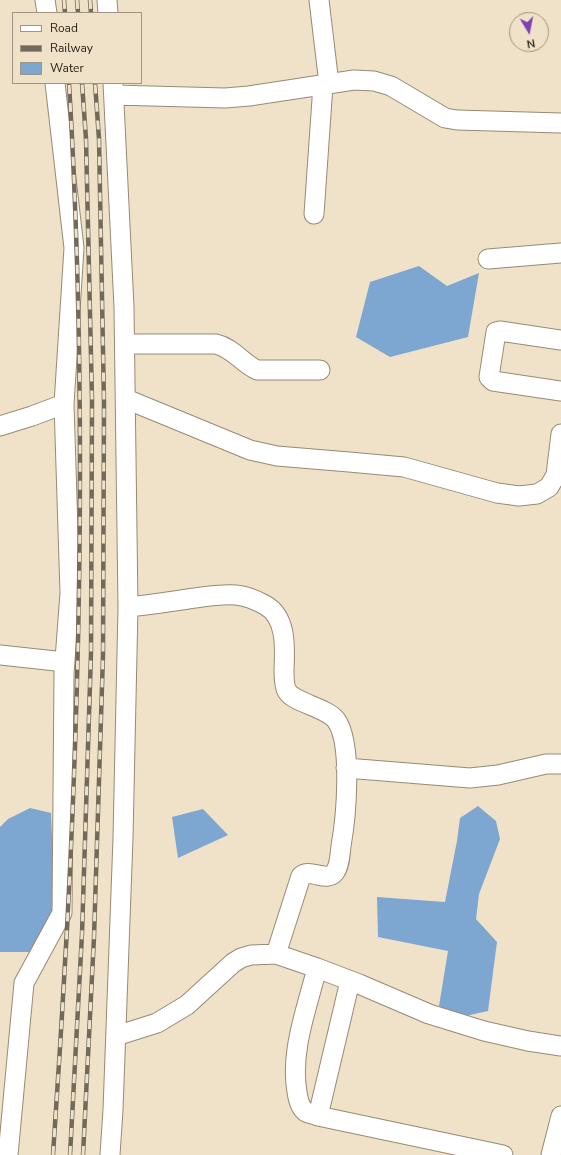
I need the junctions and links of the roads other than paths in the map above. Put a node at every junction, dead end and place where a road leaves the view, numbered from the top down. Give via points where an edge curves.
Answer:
1 (45, 0) edge
2 (107, 0) edge
3 (319, 0) edge
4 (47, 12) edge
5 (108, 12) edge
6 (55, 84) edge
7 (326, 84) junction
8 (113, 89) edge
9 (561, 123) edge
10 (314, 214) dead end
11 (561, 253) edge
12 (488, 259) dead end
13 (561, 340) edge
14 (124, 344) junction
15 (320, 370) dead end
16 (561, 391) edge
17 (126, 399) junction
18 (64, 404) junction
19 (0, 426) edge
20 (561, 434) edge
21 (128, 608) junction
22 (0, 655) edge
23 (65, 662) junction
24 (561, 764) edge
25 (346, 768) junction
26 (276, 954) junction
27 (317, 968) junction
28 (350, 981) junction
29 (116, 1036) junction
30 (561, 1046) edge
31 (318, 1116) junction
32 (561, 1116) edge
33 (0, 1154) edge
34 (9, 1155) edge
35 (110, 1155) edge
36 (503, 1155) edge
37 (551, 1155) edge

1 - 4 street
2 - 5 street
3 - 7 street
6 - 18 street via 74,248
7 - 8 street via 225,98
7 - 9 street via 354,80 374,81 391,86 445,118 457,120
7 - 10 street
8 - 14 street
11 - 12 street
13 - 16 street via 496,332 489,377 492,381
14 - 15 street via 216,344 229,348 257,370
14 - 17 street
17 - 20 street via 250,450 278,456 404,468 497,494 519,496 537,494 549,487 556,475
17 - 21 street
18 - 19 street
18 - 23 street via 70,594
21 - 25 street via 209,596 236,595 266,605 276,613 284,639 284,677 287,691 293,697 326,712 336,720 341,729
21 - 29 street
22 - 23 street
23 - 34 street via 62,913 24,983
24 - 25 street via 546,764 498,775 470,778
25 - 26 street via 348,787 338,866 335,872 328,876 304,873 301,876
26 - 27 street
26 - 29 street via 241,958 187,1005 156,1023
27 - 28 street
27 - 31 street via 300,1035 296,1082 301,1106 305,1112
28 - 30 street via 429,1014 484,1031
28 - 31 street
29 - 35 street
31 - 36 street
32 - 37 street
33 - 34 street

